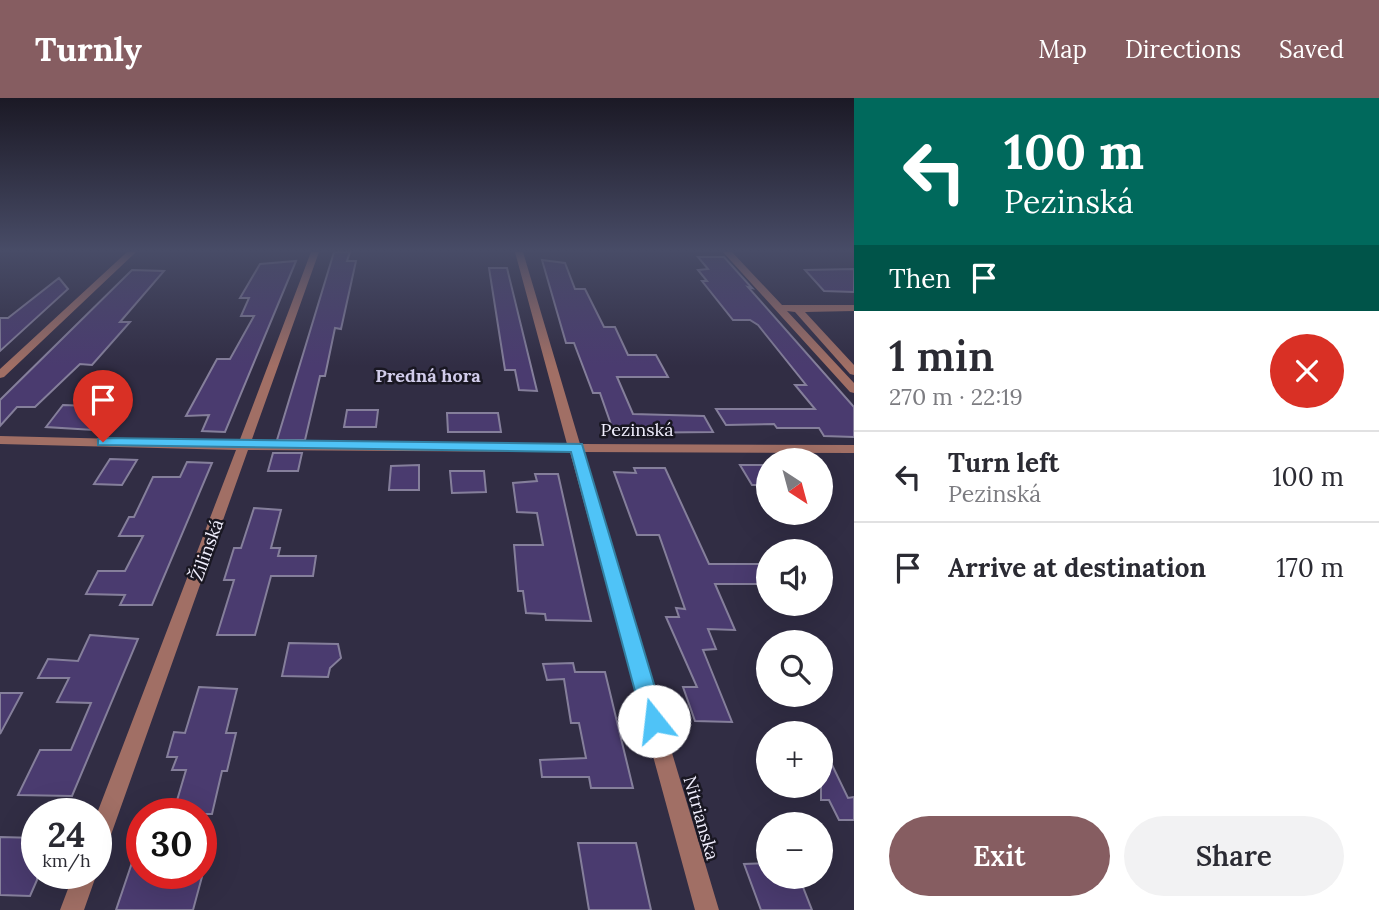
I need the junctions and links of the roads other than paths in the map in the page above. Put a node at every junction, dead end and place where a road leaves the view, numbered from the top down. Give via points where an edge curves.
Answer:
1 (91, 290) edge
2 (300, 290) edge
3 (530, 290) edge
4 (762, 290) edge
5 (779, 308) junction
6 (854, 308) edge
7 (798, 309) junction
8 (854, 372) edge
9 (0, 375) edge
10 (854, 390) edge
11 (0, 440) edge
12 (244, 446) junction
13 (577, 447) junction
14 (854, 449) edge
15 (112, 803) edge
16 (80, 889) edge
17 (72, 910) edge
18 (707, 910) edge

1 - 9 street
2 - 12 street, Žilinská
3 - 13 street, Nitrianska
4 - 5 street
5 - 7 street
5 - 10 street
6 - 7 street
7 - 8 street
11 - 12 street, Pezinská
12 - 13 street, Pezinská
12 - 15 street, Žilinská
13 - 14 street, Pezinská
13 - 18 street, Nitrianska
16 - 17 street

